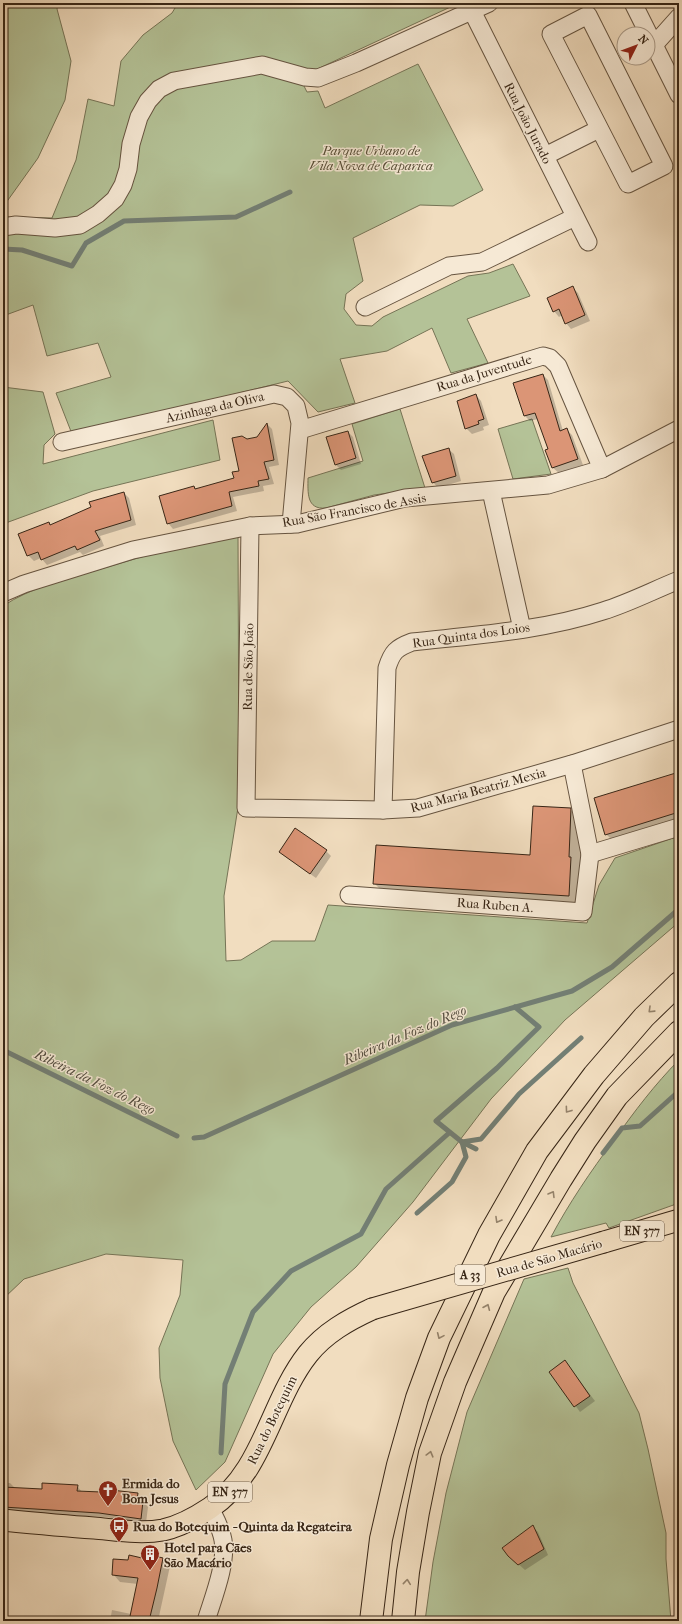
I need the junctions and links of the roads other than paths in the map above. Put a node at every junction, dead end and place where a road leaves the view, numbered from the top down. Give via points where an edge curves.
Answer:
1 (489, 3) edge
2 (633, 3) edge
3 (470, 7) edge
4 (679, 17) edge
5 (644, 26) edge
6 (656, 43) edge
7 (656, 49) edge
8 (679, 95) edge
9 (599, 129) junction
10 (545, 156) junction
11 (575, 217) junction
12 (3, 227) edge
13 (588, 242) dead end
14 (365, 307) dead end
15 (679, 429) edge
16 (300, 430) junction
17 (62, 442) dead end
18 (602, 469) junction
19 (492, 491) junction
20 (291, 524) junction
21 (250, 526) junction
22 (679, 580) edge
23 (3, 593) edge
24 (522, 629) junction
25 (679, 729) edge
26 (572, 764) junction
27 (246, 808) joint
28 (383, 810) junction
29 (679, 827) edge
30 (590, 854) junction
31 (349, 895) dead end
32 (679, 983) edge
33 (679, 1032) edge
34 (679, 1220) edge
35 (372, 1309) joint
36 (210, 1508) junction
37 (3, 1520) edge
38 (206, 1621) edge
39 (371, 1621) edge
40 (403, 1621) edge

1 - 3 street
2 - 5 street
3 - 10 street, Rua João Jurado
3 - 12 street via 356,63 318,78 262,65 174,80 159,89 148,101 139,117 123,185 115,199 98,214 80,225 55,228 16,225
4 - 6 street
7 - 8 street
9 - 9 street via 628,184 664,166 588,15 551,34
9 - 10 street
10 - 11 street, Rua João Jurado
11 - 13 street, Rua João Jurado
11 - 14 street via 482,262 450,266
15 - 18 street, Rua São Francisco de Assis
16 - 17 street, Azinhaga da Oliva via 296,406 287,397 274,394
16 - 18 street, Rua da Juventude via 543,356 550,358 558,366
16 - 20 street, Azinhaga da Oliva
18 - 19 street, Rua São Francisco de Assis via 548,485
19 - 20 street, Rua São Francisco de Assis via 405,498
19 - 24 street
20 - 21 street, Rua São Francisco de Assis
21 - 23 street, Rua São Francisco de Assis via 133,550
21 - 27 street, Rua de São João
22 - 24 street, Rua Quinta dos Loios via 604,611
24 - 28 street, Rua Quinta dos Loios via 412,642 400,647 390,656 387,668
25 - 26 street, Rua Maria Beatriz Mexia
26 - 28 street, Rua Maria Beatriz Mexia via 418,808
26 - 30 street, Rua Ruben A.
27 - 28 street, Rua Maria Beatriz Mexia
29 - 30 street
30 - 31 street, Rua Ruben A. via 583,912
32 -> 39 highway, A 33 via 644,1016 594,1075 537,1151 489,1235 439,1338 417,1398 398,1465 381,1539
40 -> 33 highway, A 33 via 408,1572 430,1453 455,1382 494,1292 561,1179 617,1096
34 - 35 main road, Rua de São Macário / EN 377, bridge
35 - 36 main road, Rua do Botequim / EN 377 via 339,1326 308,1353 287,1388 247,1470 235,1486
36 - 37 main road, Rua do Botequim / EN 377 via 176,1526 151,1531 120,1531
36 - 38 street via 220,1528 224,1555

